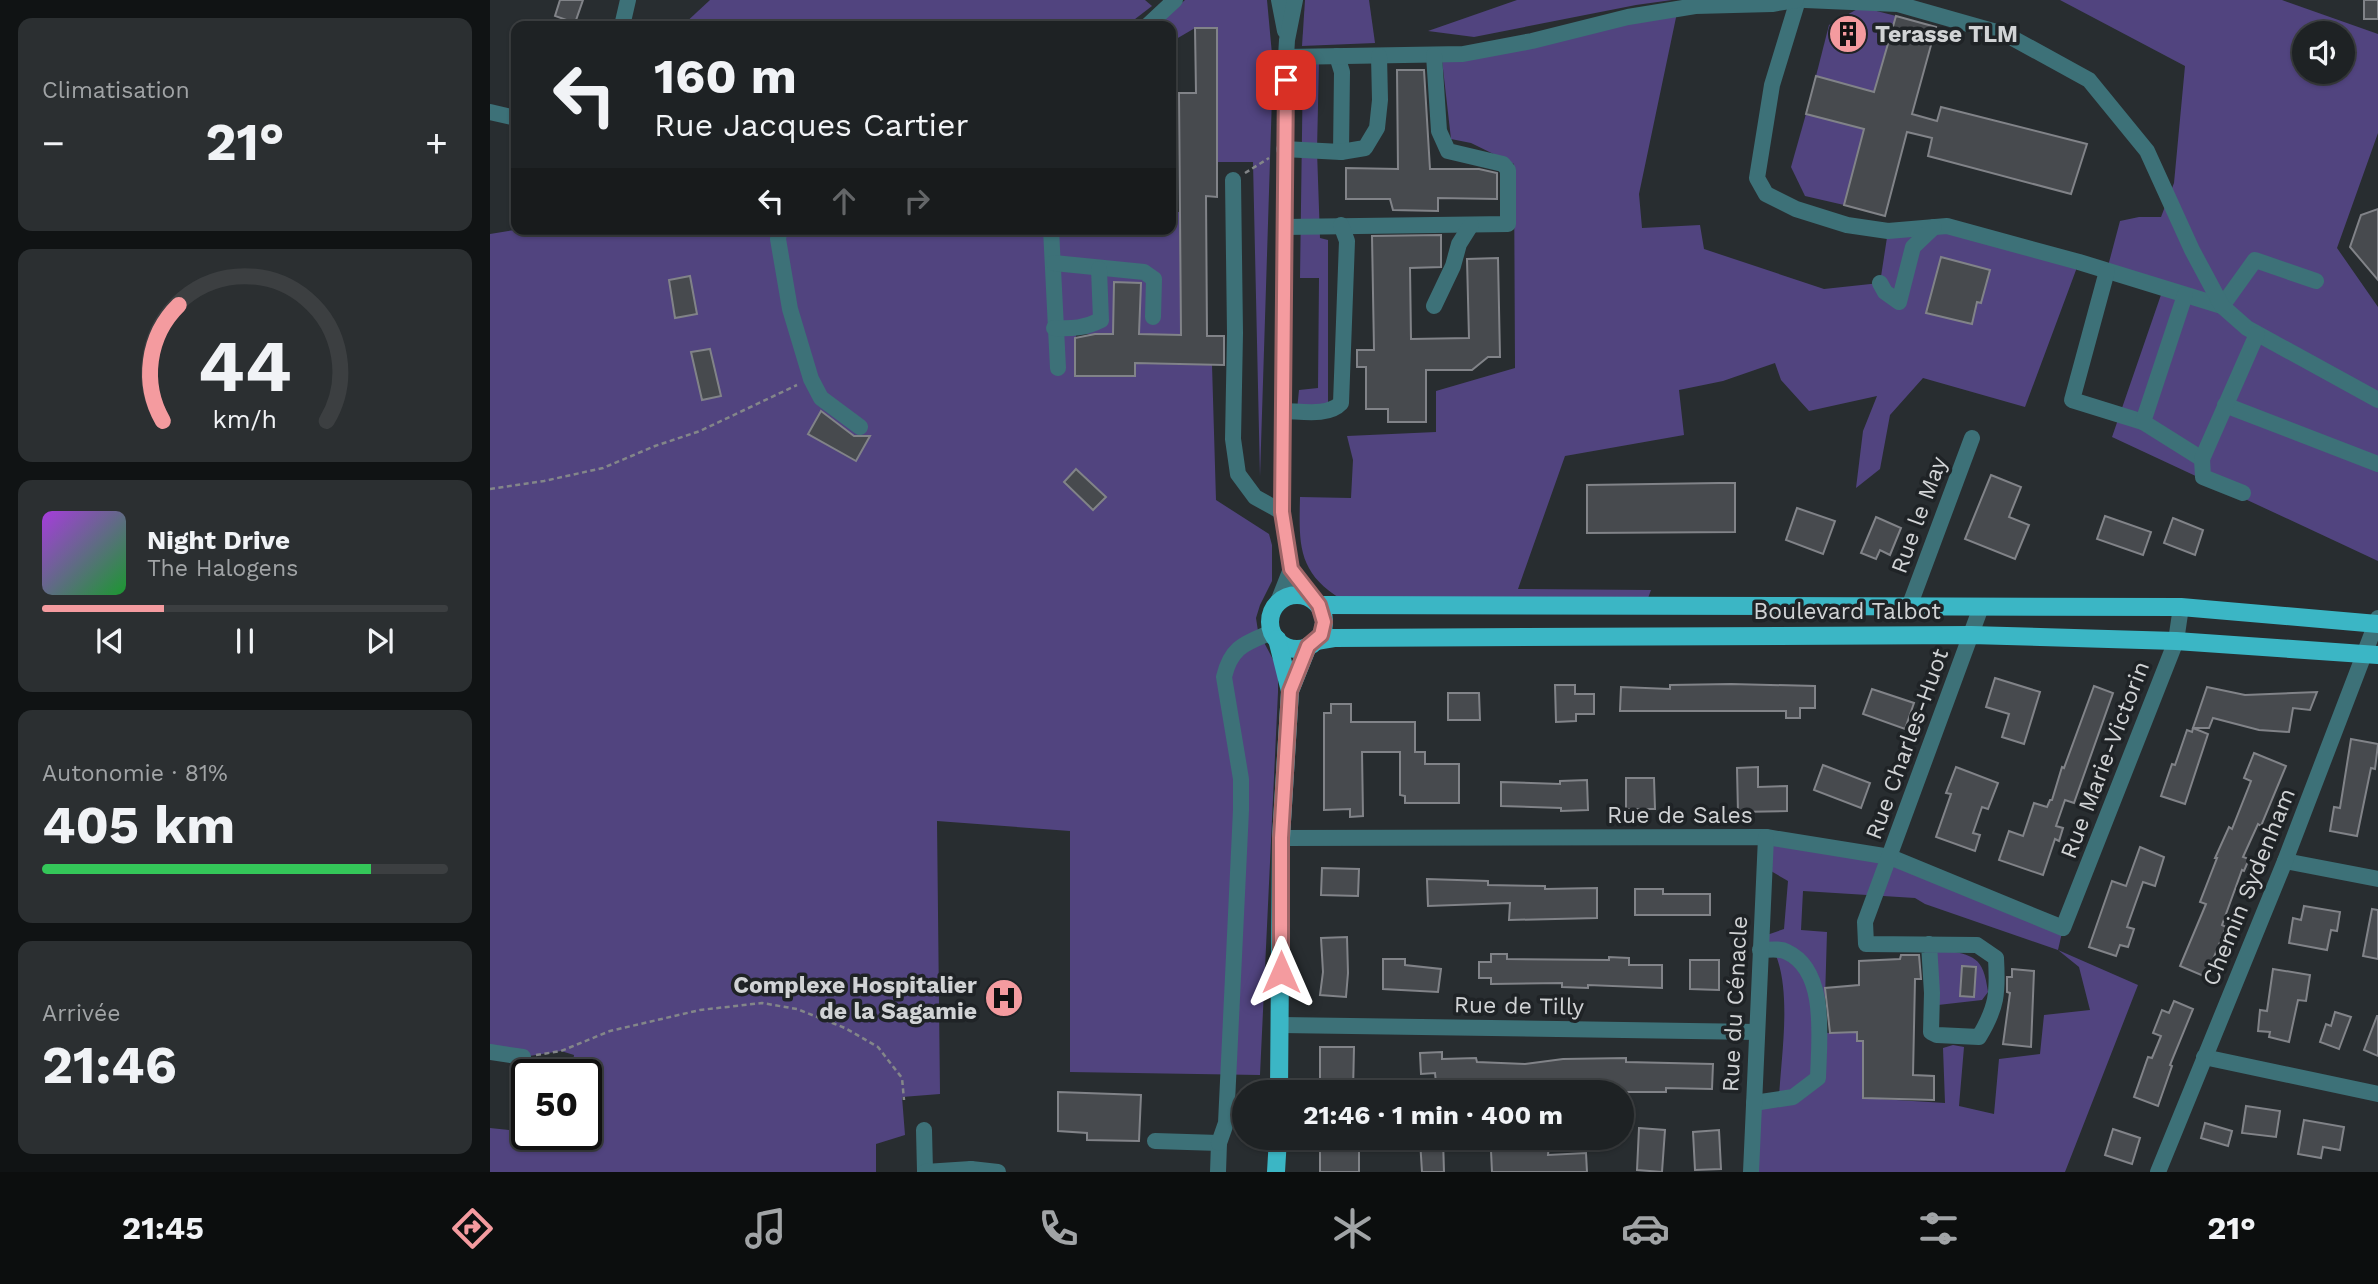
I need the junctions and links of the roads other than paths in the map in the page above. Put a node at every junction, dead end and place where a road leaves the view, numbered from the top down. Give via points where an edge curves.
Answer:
1 (628, 0) edge
2 (1175, 0) edge
3 (1279, 0) edge
4 (1295, 0) edge
5 (1797, 0) edge
6 (1805, 0) edge
7 (623, 21) edge
8 (1152, 21) edge
9 (1287, 40) junction
10 (1379, 55) junction
11 (1434, 55) junction
12 (1337, 56) junction
13 (1286, 58) junction
14 (490, 112) edge
15 (511, 117) edge
16 (1284, 149) junction
17 (1341, 152) junction
18 (1233, 180) road end
19 (1341, 225) junction
20 (1471, 225) junction
21 (1284, 227) junction
22 (1934, 227) junction
23 (779, 235) edge
24 (1052, 235) edge
25 (1054, 264) junction
26 (1100, 269) junction
27 (2107, 271) junction
28 (2316, 281) dead end
29 (1880, 283) dead end
30 (2185, 295) junction
31 (1434, 306) dead end
32 (2222, 306) junction
33 (1153, 317) dead end
34 (1054, 328) junction
35 (2257, 334) junction
36 (1058, 368) dead end
37 (2378, 400) edge
38 (2225, 405) junction
39 (1283, 411) junction
40 (2143, 422) junction
41 (860, 427) dead end
42 (1972, 438) dead end
43 (2202, 459) junction
44 (2378, 464) edge
45 (2243, 493) dead end
46 (1282, 512) junction
47 (1291, 569) junction
48 (1279, 602) junction
49 (1316, 602) junction
50 (1909, 607) junction
51 (1981, 607) junction
52 (2181, 607) junction
53 (2377, 622) edge
54 (1971, 635) junction
55 (1275, 636) junction
56 (2176, 641) junction
57 (1312, 644) junction
58 (2372, 654) edge
59 (1290, 691) junction
60 (1766, 837) junction
61 (1281, 838) junction
62 (1890, 857) junction
63 (2286, 862) junction
64 (2378, 880) edge
65 (2063, 928) joint
66 (1929, 944) junction
67 (1760, 950) junction
68 (1281, 1025) junction
69 (1757, 1032) junction
70 (490, 1052) edge
71 (523, 1057) road end
72 (2204, 1057) junction
73 (1279, 1080) edge
74 (2378, 1094) edge
75 (1754, 1103) junction
76 (924, 1130) dead end
77 (1155, 1141) dead end
78 (1219, 1143) junction
79 (1277, 1150) edge
80 (971, 1170) edge
81 (925, 1172) edge
82 (998, 1172) edge
83 (1218, 1172) edge
84 (1276, 1172) edge
85 (1751, 1172) edge
86 (2158, 1172) edge

1 - 7 street
2 - 8 street
3 - 9 street
4 - 9 street
5 - 11 street via 1772,5 1695,6 1463,54
5 - 22 street via 1772,85 1757,178 1766,194 1847,225 1888,231
6 - 32 street via 1898,4 2007,36 2089,80 2147,151
9 - 13 street
10 - 11 street
10 - 12 street
10 - 17 street via 1377,128 1365,148
11 - 20 street via 1439,131 1448,150 1503,164 1508,170 1508,224
12 - 13 street
12 - 17 street via 1342,72
13 - 16 street
14 - 15 street
16 - 17 street
16 - 21 street
18 - 46 street via 1236,463 1238,474 1255,497
19 - 20 street
19 - 21 street
19 - 39 street via 1347,241 1341,403 1326,411
20 - 31 street
21 - 39 street
22 - 27 street via 1947,226
22 - 29 street via 1913,247 1899,302
23 - 41 street via 790,309 811,379 821,398
24 - 25 street
25 - 26 street
25 - 34 street
26 - 33 street via 1144,272 1154,279
26 - 34 street via 1101,320 1073,329
27 - 30 street
27 - 40 street via 2072,400
28 - 32 street via 2255,260
30 - 32 street
30 - 40 street
32 - 35 street
34 - 36 street
35 - 37 street
35 - 38 street
38 - 43 street
38 - 44 street
39 - 46 street
40 - 43 street
42 - 50 street, Rue le May
43 - 45 street via 2203,477
46 - 47 street
47 - 48 street
47 - 49 street
48 - 49 main road via 1296,594
48 - 55 main road via 1270,620
49 - 50 main road, Boulevard Talbot
49 - 57 main road via 1324,622 1321,635
50 - 51 main road, Boulevard Talbot
51 - 52 main road, Boulevard Talbot
51 - 54 street, Rue Charles-Huot
52 - 53 main road, Boulevard Talbot
52 - 56 street, Rue Marie-Victorin
53 - 58 street, Chemin Sydenham
54 - 56 main road, Boulevard Talbot
54 - 57 main road, Boulevard Talbot via 1334,638
54 - 62 street, Rue Charles-Huot
55 - 57 main road via 1290,648
55 - 59 main road
55 - 78 street via 1246,643 1228,660 1224,677 1241,779 1241,810 1226,1122
56 - 58 main road, Boulevard Talbot
56 - 65 street, Rue Marie-Victorin
57 - 59 main road
58 - 63 street, Chemin Sydenham
59 - 61 main road
60 - 61 street, Rue de Sales
60 - 62 street, Rue de Sales
60 - 67 street, Rue du Cénacle
61 - 68 main road
62 - 65 street, Rue de Sales
62 - 66 street, Rue Charles-Huot via 1865,922 1866,944
63 - 64 street
63 - 72 street, Chemin Sydenham
66 - 66 street via 1976,945 1996,958 1993,1015 1979,1037 1931,1032
67 - 69 street, Rue du Cénacle
67 - 75 street via 1785,950 1803,962 1818,996 1818,1078 1793,1097
68 - 69 street, Rue de Tilly
68 - 73 main road
69 - 75 street, Rue du Cénacle
70 - 71 street
72 - 74 street
72 - 86 street, Chemin Sydenham
75 - 85 street, Rue du Cénacle
76 - 81 street
77 - 78 street
78 - 83 street
79 - 84 main road
80 - 81 street
80 - 82 street

